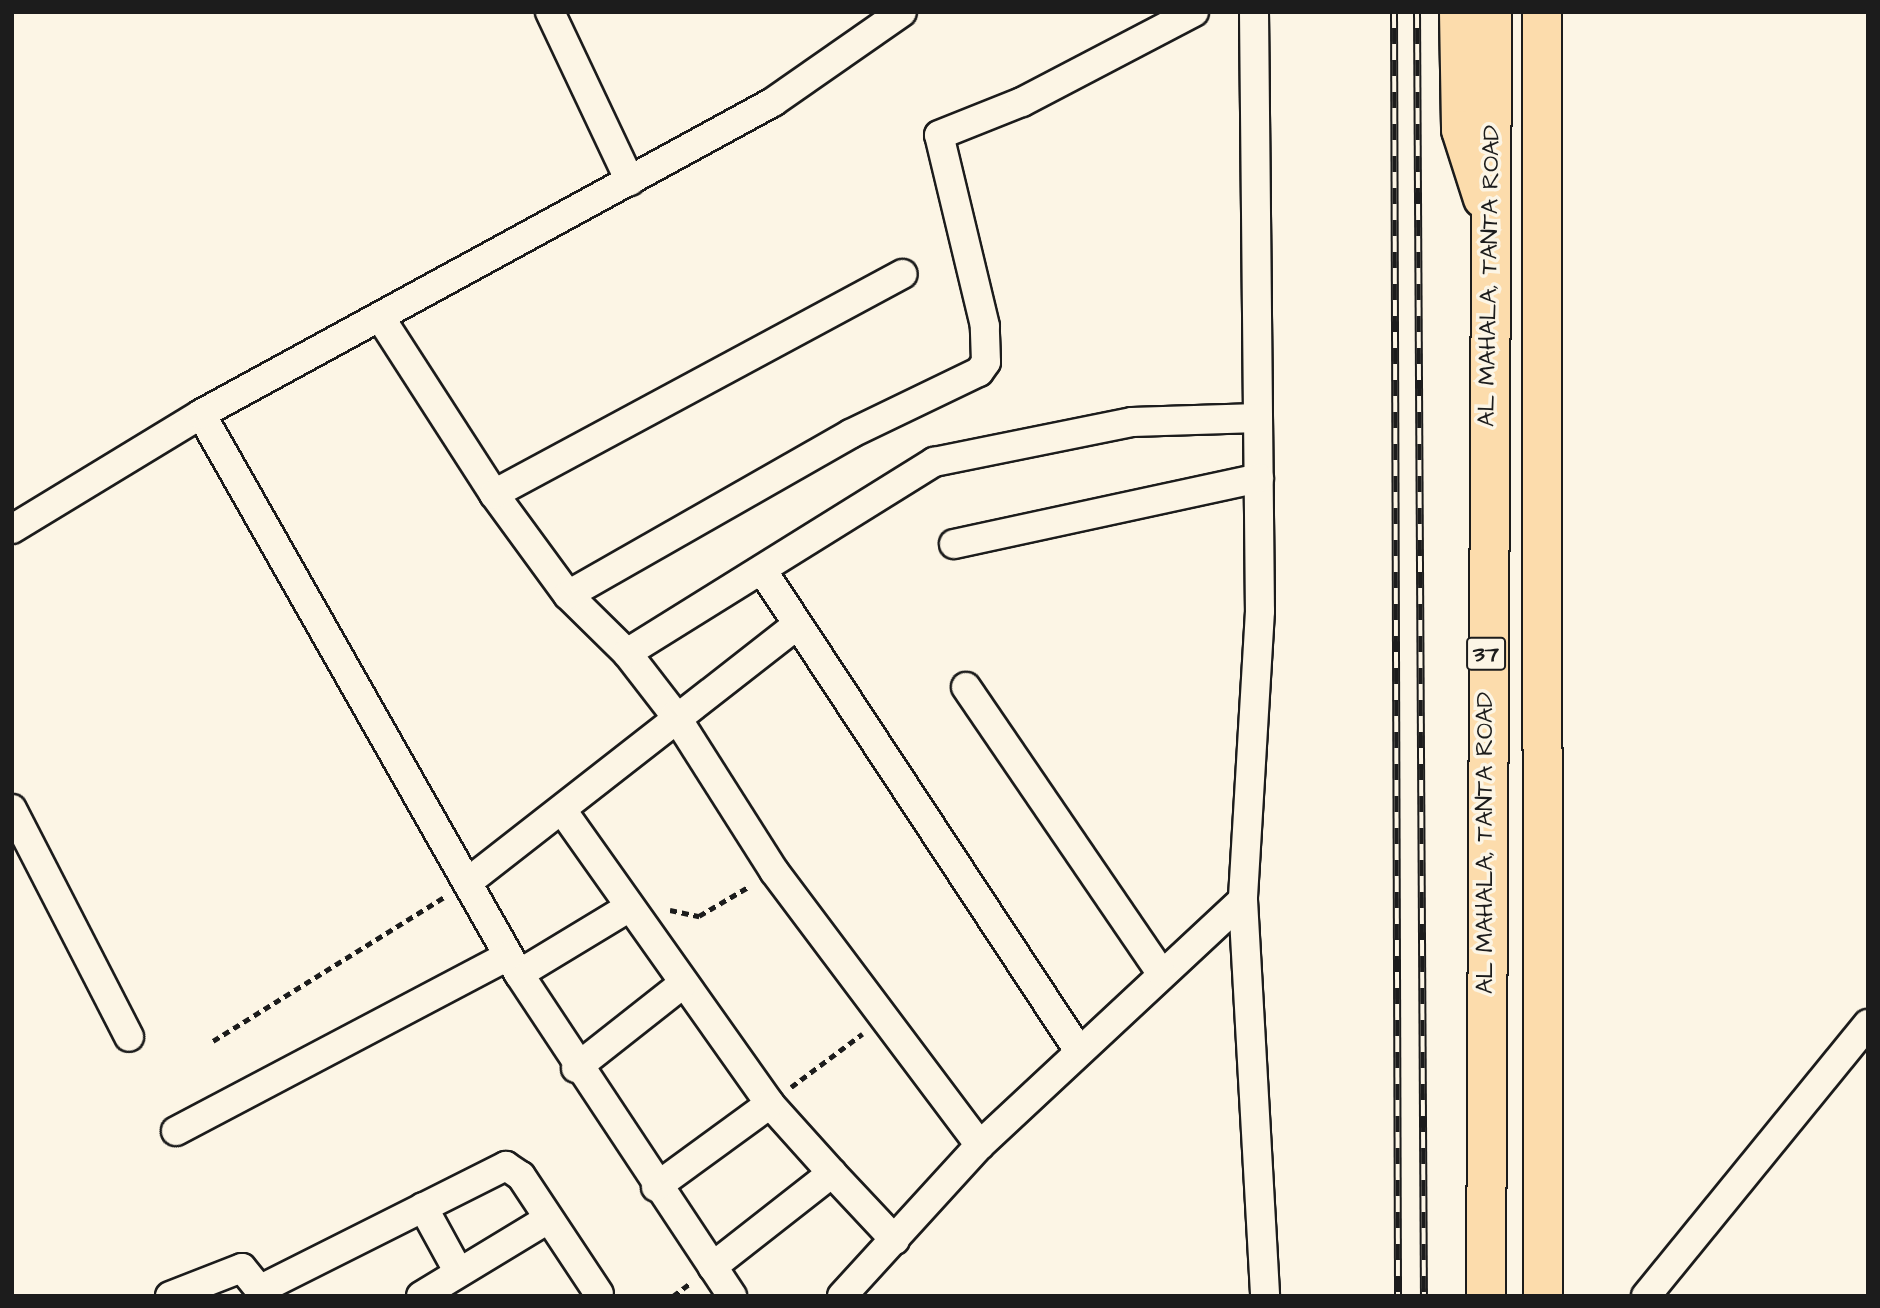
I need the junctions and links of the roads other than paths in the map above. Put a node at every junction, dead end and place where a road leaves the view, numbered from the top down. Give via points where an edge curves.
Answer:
1 (550, 12) edge
2 (902, 12) edge
3 (1194, 12) edge
4 (1254, 12) edge
5 (1459, 12) edge
6 (1492, 12) edge
7 (1542, 12) edge
8 (630, 180) junction
9 (1492, 214) junction
10 (903, 274) dead end
11 (380, 317) junction
12 (201, 414) junction
13 (1258, 418) junction
14 (1259, 478) junction
15 (494, 494) junction
16 (12, 529) edge
17 (954, 544) dead end
18 (764, 573) junction
19 (568, 595) junction
20 (796, 626) junction
21 (627, 653) junction
22 (966, 687) dead end
23 (675, 715) junction
24 (12, 809) edge
25 (562, 810) junction
26 (468, 882) junction
27 (1243, 900) junction
28 (632, 914) junction
29 (514, 965) junction
30 (1161, 973) junction
31 (684, 983) junction
32 (1868, 1024) edge
33 (129, 1037) dead end
34 (1077, 1048) junction
35 (576, 1068) junction
36 (770, 1104) junction
37 (176, 1131) dead end
38 (980, 1145) junction
39 (832, 1173) junction
40 (656, 1187) junction
41 (423, 1207) junction
42 (548, 1219) junction
43 (895, 1240) junction
44 (712, 1267) junction
45 (458, 1271) junction
46 (263, 1292) edge
47 (600, 1294) edge
48 (177, 1295) edge
49 (421, 1296) edge
50 (732, 1296) edge
51 (842, 1296) edge
52 (1265, 1296) edge
53 (1486, 1296) edge
54 (1544, 1296) edge
55 (1646, 1296) edge

1 - 8 street
2 - 8 street via 795,89
3 - 19 street via 1034,97 939,135 985,326 986,362 979,372 850,434
4 - 13 street
5 - 9 highway via 1461,130 1472,175
6 - 9 highway, AL MAHALA, TANTA ROAD / 37
7 - 54 highway, AL MAHALA, TANTA ROAD / 37
8 - 11 street
9 - 53 highway, AL MAHALA, TANTA ROAD / 37
10 - 15 street
11 - 12 street
11 - 15 street
12 - 16 street
12 - 26 street
13 - 14 street
13 - 18 street via 1132,422 976,449 916,472
14 - 17 street
14 - 27 street via 1260,611
15 - 19 street
18 - 20 street
18 - 21 street
19 - 21 street
20 - 23 street
20 - 34 street
21 - 23 street
22 - 30 street
23 - 25 street
23 - 38 street via 774,871
24 - 33 street
25 - 26 street
25 - 28 street
26 - 29 street
27 - 30 street
27 - 52 street
28 - 29 street
28 - 31 street
29 - 35 street
29 - 37 street
30 - 34 street
31 - 35 street
31 - 36 street
32 - 55 street
34 - 38 street
35 - 40 street
36 - 39 street
36 - 40 street
38 - 43 street
39 - 43 street
39 - 44 street
40 - 44 street
41 - 42 street via 506,1166 518,1172
41 - 45 street
41 - 46 street
42 - 45 street
42 - 47 street
43 - 51 street
44 - 50 street
45 - 49 street
46 - 48 street via 242,1268

